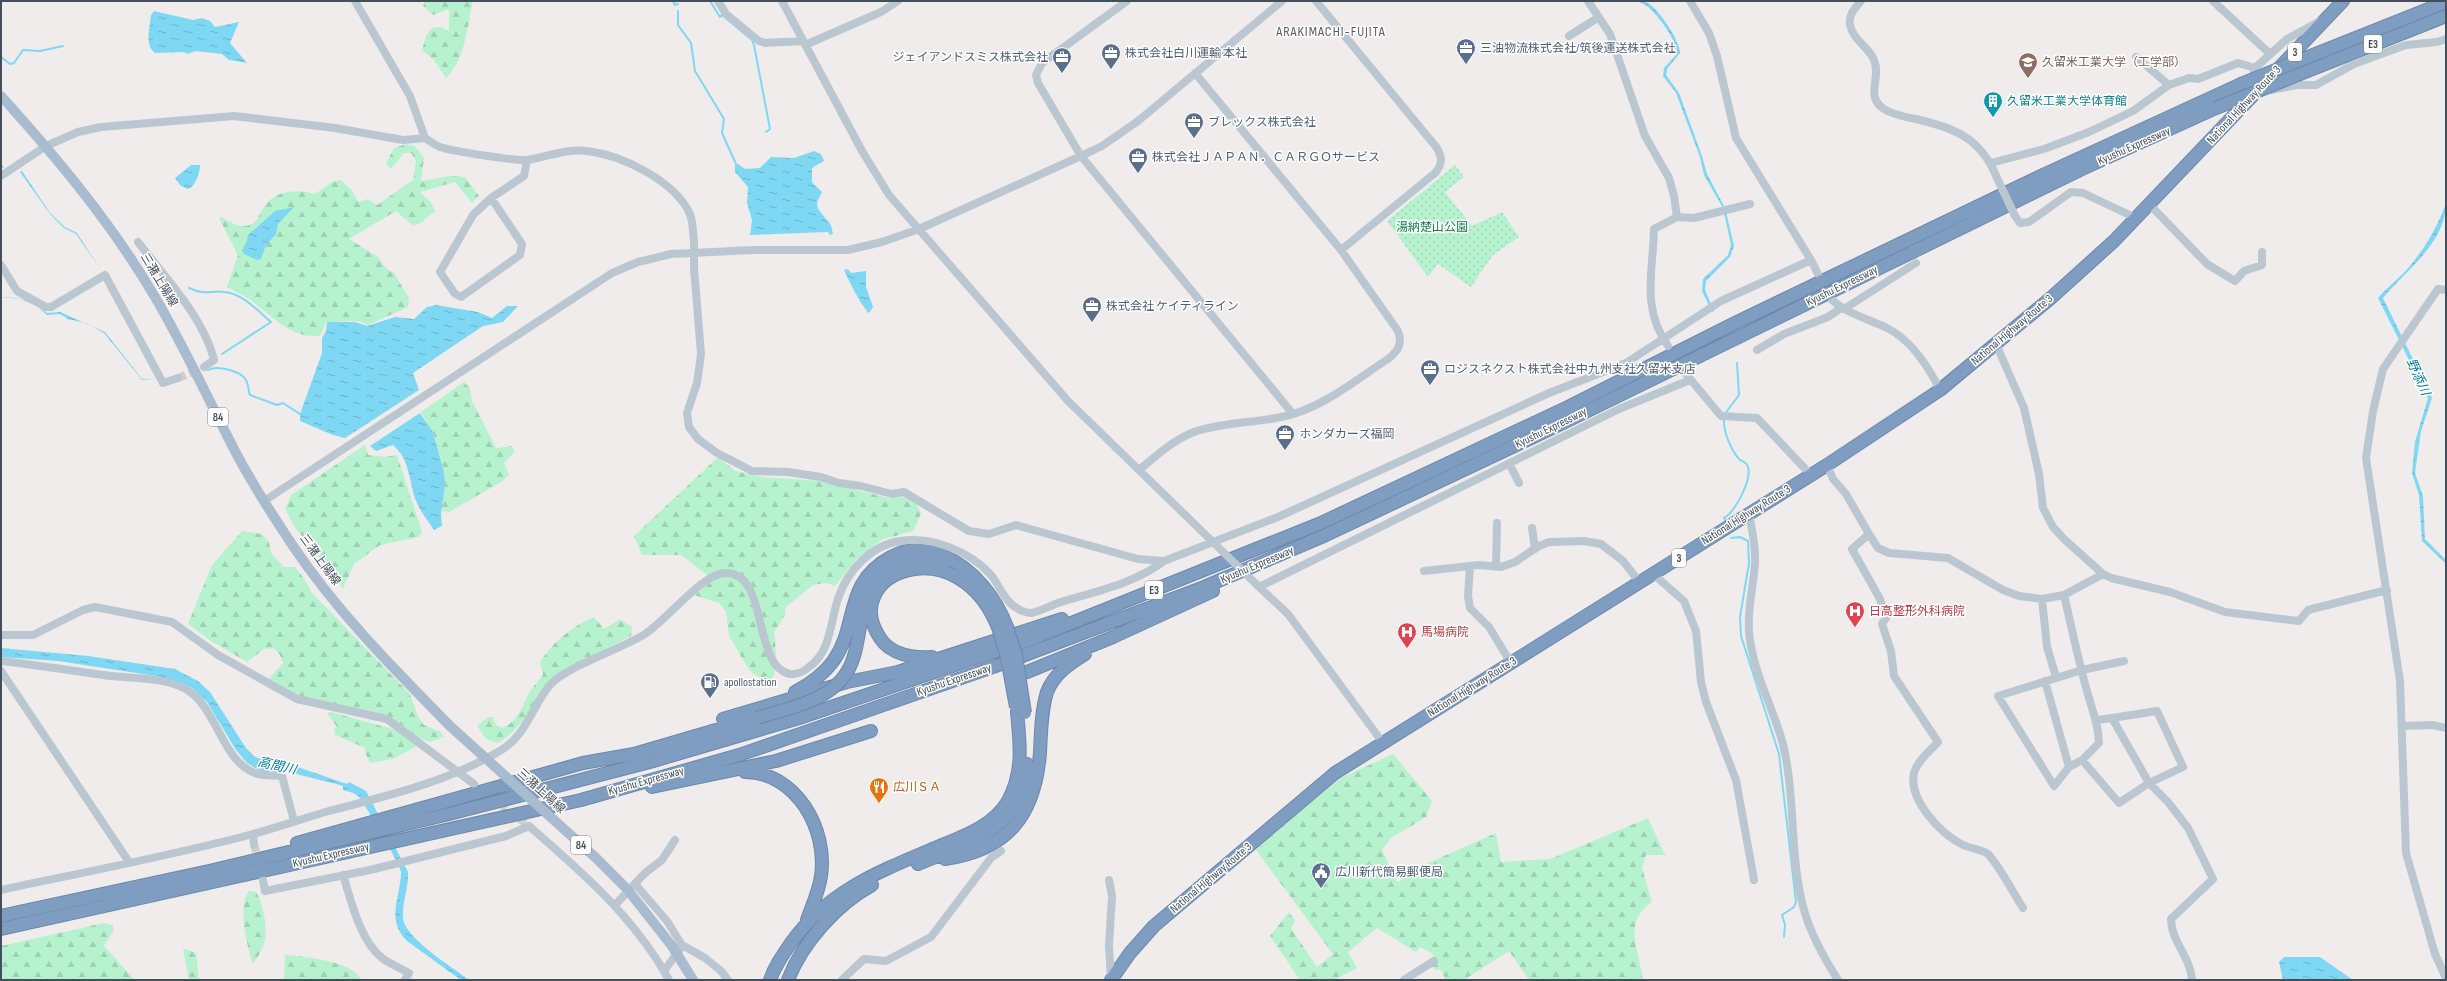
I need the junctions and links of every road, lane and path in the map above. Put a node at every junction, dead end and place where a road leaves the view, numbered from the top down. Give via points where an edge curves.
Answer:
1 (355, 1) edge
2 (718, 1) edge
3 (782, 1) edge
4 (1126, 1) edge
5 (1282, 1) edge
6 (1316, 1) edge
7 (1588, 1) edge
8 (1690, 1) edge
9 (1861, 1) edge
10 (2213, 1) edge
11 (2343, 1) edge
12 (895, 2) edge
13 (2446, 2) edge
14 (2446, 16) edge
15 (1599, 17) junction
16 (2326, 18) junction
17 (1569, 36) dead end
18 (2446, 39) edge
19 (804, 43) junction
20 (2268, 53) junction
21 (2136, 56) dead end
22 (2255, 68) junction
23 (1195, 73) junction
24 (2169, 85) junction
25 (1, 96) edge
26 (2251, 99) junction
27 (425, 138) junction
28 (46, 146) junction
29 (1081, 156) junction
30 (526, 160) junction
31 (1991, 163) junction
32 (1, 176) edge
33 (491, 198) junction
34 (1750, 204) dead end
35 (2150, 205) junction
36 (1677, 217) junction
37 (2136, 218) junction
38 (919, 229) junction
39 (138, 242) dead end
40 (1341, 250) junction
41 (2262, 252) dead end
42 (1812, 260) junction
43 (1916, 263) dead end
44 (1, 265) edge
45 (1818, 274) dead end
46 (2446, 290) edge
47 (1832, 300) dead end
48 (1842, 309) junction
49 (1662, 338) junction
50 (1996, 344) junction
51 (1668, 346) dead end
52 (1757, 350) dead end
53 (204, 367) tunnel mouth
54 (178, 378) tunnel mouth
55 (1940, 390) junction
56 (1293, 414) junction
57 (1509, 463) junction
58 (1827, 465) junction
59 (1139, 470) junction
60 (1811, 475) junction
61 (1519, 483) dead end
62 (264, 501) junction
63 (1749, 514) junction
64 (1497, 523) dead end
65 (1532, 528) dead end
66 (1868, 534) junction
67 (1326, 535) junction
68 (1216, 545) junction
69 (1535, 548) junction
70 (1164, 561) junction
71 (1470, 566) junction
72 (1496, 567) junction
73 (1424, 571) dead end
74 (970, 574) junction
75 (1653, 574) junction
76 (2103, 574) junction
77 (1640, 583) junction
78 (1257, 585) junction
79 (2387, 590) junction
80 (2064, 595) junction
81 (1131, 598) junction
82 (2042, 599) junction
83 (1003, 629) junction
84 (1, 635) edge
85 (1113, 637) junction
86 (948, 656) junction
87 (1, 661) edge
88 (2124, 661) dead end
89 (1511, 663) junction
90 (2082, 670) junction
91 (1, 672) edge
92 (1028, 672) dead end
93 (2056, 677) junction
94 (2045, 681) junction
95 (774, 703) junction
96 (1021, 712) junction
97 (2112, 718) junction
98 (2097, 720) junction
99 (707, 725) dead end
100 (2403, 726) junction
101 (2446, 728) edge
102 (871, 731) dead end
103 (1383, 743) junction
104 (2082, 760) junction
105 (2069, 767) junction
106 (459, 772) junction
107 (726, 772) junction
108 (474, 784) tunnel mouth
109 (2149, 784) junction
110 (581, 800) junction
111 (294, 821) junction
112 (253, 834) junction
113 (675, 840) dead end
114 (254, 844) tunnel mouth
115 (1001, 851) dead end
116 (927, 860) junction
117 (129, 862) junction
118 (209, 871) junction
119 (343, 875) junction
120 (263, 880) tunnel mouth
121 (1109, 880) dead end
122 (1754, 880) dead end
123 (636, 884) junction
124 (1, 890) edge
125 (615, 905) junction
126 (2023, 908) dead end
127 (1, 916) edge
128 (805, 923) junction
129 (1, 929) edge
130 (682, 945) junction
131 (1434, 961) dead end
132 (664, 971) junction
133 (2446, 978) edge
134 (405, 980) edge
135 (669, 980) edge
136 (693, 980) edge
137 (728, 980) edge
138 (770, 980) edge
139 (788, 980) edge
140 (842, 980) edge
141 (1111, 980) edge
142 (1404, 980) edge
143 (1838, 980) edge
144 (2192, 980) edge

1 - 27 street via 410,96
2 - 19 street via 726,14 759,41
3 - 19 street
4 - 29 street via 1042,63 1036,75 1041,89
5 - 23 street
6 - 40 street via 1437,148 1442,160 1435,173
7 - 15 street
8 - 42 street via 1709,33 1717,56 1736,138
9 - 31 street via 1851,14 1850,25 1855,36 1874,59 1877,72 1873,92 1875,102 1885,110 1946,126 1976,144
10 - 20 street
11 - 16 highway, National Highway Route 3 / 3
12 - 19 street via 881,12
13 - 81 highway, Kyushu Expressway / E3, bridge via 2241,84 2043,174 1568,407 1321,524
14 - 67 highway, Kyushu Expressway / E3, bridge via 2216,108 2073,173 1563,423
15 - 17 street
15 - 36 street via 1610,34 1645,136 1669,178
16 - 20 street via 2287,39
16 - 26 highway, National Highway Route 3 / 3
18 - 26 street via 2406,45 2354,64 2316,85 2297,85
19 - 38 street via 874,173
20 - 22 street
21 - 24 street
22 - 24 street via 2238,63 2198,79 2189,78
22 - 26 street
23 - 29 street via 1138,121 1102,146
23 - 40 street
24 - 31 street via 2133,111 2089,132 2044,149
25 - 28 main road, 三潴上陽線 / 84
26 - 35 highway, National Highway Route 3 / 3
27 - 28 street via 403,140 335,128 234,116 101,127 78,132
27 - 30 street via 441,147
28 - 32 street
28 - 62 main road, 三潴上陽線 / 84 via 103,218 151,290 237,455
29 - 38 street
29 - 56 street
30 - 33 street via 524,176
30 - 70 street, bridge via 568,151 586,151 634,165 673,191 682,201 690,216 694,241 701,354 697,383 687,413 689,427 698,439 717,453 752,471 788,472 892,494 904,492 968,532 990,534 1016,525 1138,559
31 - 37 street, bridge via 2014,216 2020,223 2029,222 2071,192 2084,193
33 - 33 street via 473,215 440,272 455,294 461,297 520,256 522,244
34 - 36 street via 1694,218
35 - 37 highway, National Highway Route 3 / 3
35 - 41 street via 2207,264 2235,281 2244,271 2262,265
36 - 49 street via 1654,229 1649,289 1654,321
37 - 50 highway, National Highway Route 3 / 3 via 2114,241
38 - 59 street via 1068,401
38 - 62 street via 848,250 690,252 638,262 612,273
39 - 53 street via 194,317 212,350 214,360
40 - 56 street via 1398,330 1400,345 1397,352 1388,359 1317,405
42 - 45 street
42 - 49 street via 1721,301
43 - 48 street
44 - 54 street via 17,291 46,307 51,307 105,275 163,383
46 - 79 street via 2438,289 2383,369 2373,411 2366,458
47 - 48 street
48 - 52 street via 1784,334
48 - 55 street via 1889,329 1914,350 1931,371
49 - 51 street
49 - 68 street via 1626,363 1549,392
50 - 55 highway, National Highway Route 3 / 3
50 - 76 street via 2024,408 2039,474 2043,508 2053,527
55 - 58 highway, National Highway Route 3 / 3
56 - 59 street via 1193,432 1169,446
57 - 60 street via 1688,377 1724,416 1757,418
57 - 61 street
57 - 78 street
58 - 60 highway, National Highway Route 3 / 3
58 - 66 street
59 - 68 street
60 - 63 highway, National Highway Route 3 / 3
62 - 136 main road, 三潴上陽線 / 84, bridge via 294,547 354,626 387,663 450,726 627,889 672,946
63 - 75 highway, National Highway Route 3 / 3
63 - 143 street via 1754,537 1755,562 1748,612 1751,649 1783,744 1798,882 1804,909 1824,958
64 - 72 street
65 - 69 street
66 - 82 street via 1878,548 1889,553 1948,558 2003,590 2019,596
66 - 126 street via 1852,549 1880,599 1886,618 1882,624 1891,651 1894,676 1938,742 1914,773 1914,790 1925,810 1946,833 1962,845 1987,853
67 - 85 highway
67 - 110 highway, Kyushu Expressway / E3 via 1204,587 989,668 739,755
68 - 70 street
68 - 78 street, bridge
69 - 72 street via 1515,562
69 - 77 street via 1548,542 1601,544 1623,561
70 - 106 street via 1152,570 1133,578 1030,613 1012,605 989,573 958,551 934,542 899,541 881,547 864,559 849,575 839,596 821,656 804,671 794,675 784,672 769,653 754,596 749,587 734,575 720,574 704,583 646,634 551,684 517,739 503,750
71 - 72 street
71 - 73 street
71 - 89 street via 1470,608 1489,627
74 - 83 highway via 1000,609
74 - 95 highway via 958,562 932,551 912,550 880,562 868,574 858,590 835,658 824,673
74 - 118 highway, bridge via 926,559 897,564 883,571 874,579 867,591 858,647 848,672 836,687 814,700 634,754 583,763 314,837
75 - 77 highway, National Highway Route 3 / 3
75 - 122 street via 1684,601 1696,631 1701,682 1736,780
76 - 79 street via 2170,592 2225,612 2299,621 2308,610
76 - 80 street
77 - 89 highway, National Highway Route 3 / 3
78 - 103 street via 1288,614
79 - 100 street via 2400,681
80 - 82 street
80 - 90 street
81 - 86 highway
81 - 118 highway, Kyushu Expressway / E3 via 1022,643 880,692 722,741 449,814
82 - 93 street via 2047,647
83 - 86 highway via 976,590 952,574 923,568 905,570 884,582 876,595 871,612 875,631 882,641 894,651 909,656
83 - 96 highway, bridge via 1007,658
84 - 106 street via 33,634 83,610 95,607 172,622 218,655 297,699 387,720
85 - 92 highway
85 - 116 highway via 1067,665 1056,677 1048,692 1042,713 1035,787 1028,809 1012,829 989,846 971,854
86 - 95 highway via 898,672 847,682
87 - 111 street via 166,681 185,689 198,699 210,714 241,764 254,773 282,776
88 - 90 street
89 - 103 highway, National Highway Route 3 / 3
90 - 93 street
90 - 98 street
91 - 117 street
93 - 94 street
94 - 105 street
94 - 105 street via 1998,696 2054,786
95 - 99 highway
96 - 116 highway via 1027,764 1023,790 1013,808 998,826 980,837
96 - 128 highway via 1020,765 1007,802 992,819 972,833 858,883 834,897
97 - 98 street
97 - 109 street
97 - 109 street via 2157,711 2184,767
98 - 104 street via 2099,743
100 - 101 street via 2432,725
100 - 133 street via 2406,852 2435,954
102 - 107 highway via 776,762
103 - 141 highway, National Highway Route 3 / 3 via 1329,778 1154,926
104 - 105 street
104 - 109 street via 2119,803
106 - 108 street
106 - 111 street
107 - 110 highway
107 - 128 highway via 756,772 785,784 798,797 812,820 819,842 821,875
109 - 144 street via 2168,802 2188,828 2213,879 2171,919 2171,928 2192,972
110 - 129 highway, Kyushu Expressway / E3
111 - 112 street
112 - 114 street
112 - 117 street
113 - 123 street via 662,860
115 - 140 street via 991,858 931,937 886,961 864,959
116 - 139 highway via 880,880 841,905 812,940
117 - 124 street
118 - 127 highway, Kyushu Expressway / E3
119 - 120 street via 265,891
119 - 125 street via 506,836 529,826 585,874
119 - 134 street via 357,919 375,952 409,973
121 - 141 street via 1112,896 1109,945
123 - 125 street
123 - 130 street
125 - 132 street
128 - 138 highway via 774,967
130 - 132 street
130 - 137 street via 706,958 722,971
131 - 142 street
132 - 135 street

